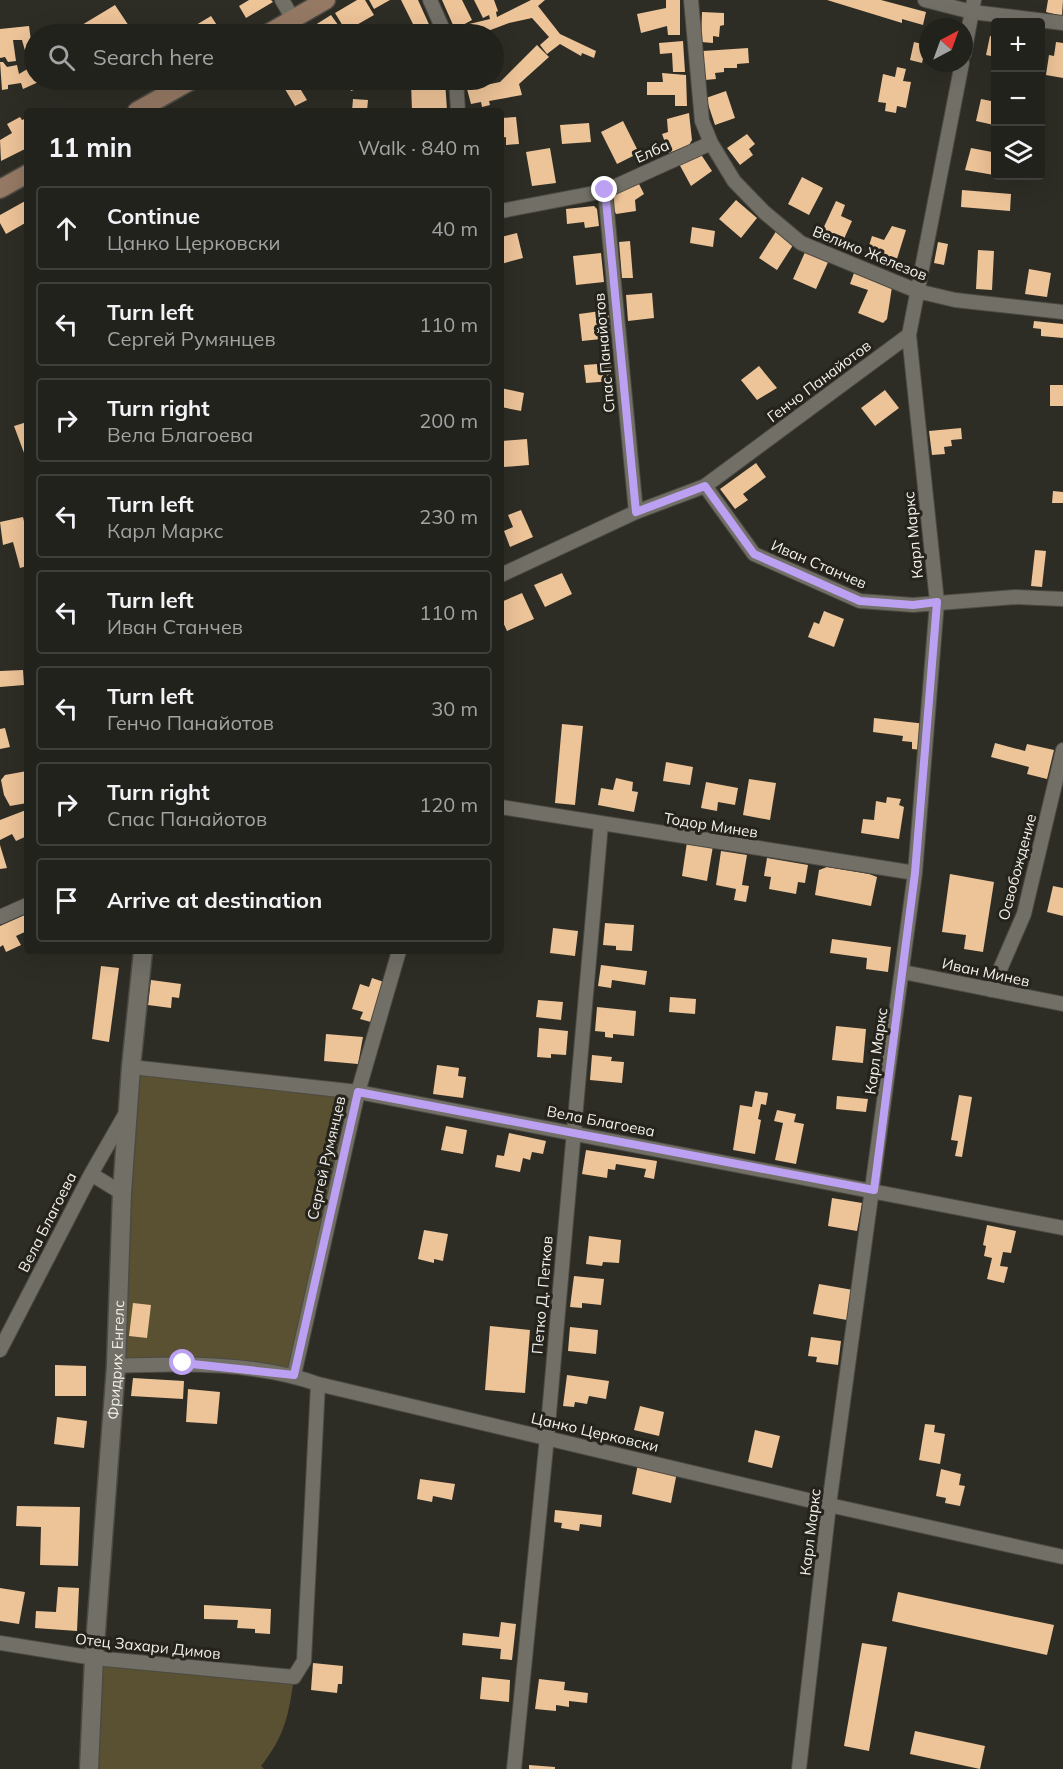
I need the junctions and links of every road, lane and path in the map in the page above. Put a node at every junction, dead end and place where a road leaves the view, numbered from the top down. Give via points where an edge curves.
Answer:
1 (282, 0) edge
2 (326, 0) edge
3 (430, 0) edge
4 (691, 0) edge
5 (925, 0) edge
6 (973, 6) edge
7 (293, 19) junction
8 (1063, 23) edge
9 (284, 24) edge
10 (441, 24) edge
11 (960, 72) edge
12 (174, 90) edge
13 (457, 90) edge
14 (142, 108) edge
15 (458, 108) edge
16 (711, 143) junction
17 (24, 176) edge
18 (0, 189) edge
19 (605, 190) junction
20 (504, 211) edge
21 (917, 291) junction
22 (1063, 312) edge
23 (909, 334) junction
24 (705, 486) junction
25 (636, 512) junction
26 (504, 574) edge
27 (1063, 599) edge
28 (937, 602) junction
29 (1063, 750) edge
30 (504, 808) edge
31 (601, 824) junction
32 (915, 873) junction
33 (24, 906) edge
34 (0, 917) edge
35 (143, 954) edge
36 (398, 954) edge
37 (903, 972) junction
38 (992, 990) junction
39 (1063, 1004) edge
40 (131, 1067) junction
41 (358, 1092) junction
42 (127, 1112) junction
43 (572, 1133) junction
44 (91, 1174) junction
45 (874, 1190) junction
46 (122, 1193) junction
47 (1063, 1228) edge
48 (0, 1350) edge
49 (116, 1366) junction
50 (294, 1375) junction
51 (318, 1384) junction
52 (547, 1437) junction
53 (829, 1505) junction
54 (1063, 1557) edge
55 (0, 1643) edge
56 (94, 1658) junction
57 (89, 1769) edge
58 (514, 1769) edge
59 (799, 1769) edge

1 - 7 street
2 - 7 main road
3 - 10 street
4 - 16 street, Велико Железов via 702,121
5 - 6 street
6 - 8 street
7 - 9 main road
11 - 21 street
12 - 14 main road
13 - 15 street
16 - 19 street, Елба
16 - 21 street, Велико Железов via 734,181 801,243
17 - 18 main road
19 - 20 street, Елба
19 - 25 street, Спас Панайотов
21 - 22 street, Велико Железов via 955,300
21 - 23 street
23 - 24 street, Генчо Панайотов
23 - 28 street, Карл Маркс
24 - 25 street, Генчо Панайотов
24 - 28 street, Иван Станчев via 754,554 860,601 913,605
25 - 26 street, Генчо Панайотов
27 - 28 street, Иван Станчев via 1015,597
28 - 32 street, Карл Маркс
29 - 38 street, Освобождение via 1024,914
30 - 31 street, Тодор Минев
31 - 32 street, Тодор Минев
31 - 43 street, Петко Д. Петков
32 - 37 street, Карл Маркс
33 - 34 street
35 - 40 street, Фридрих Енгелс
36 - 41 street, Сергей Румянцев
37 - 38 street, Иван Минев
37 - 45 street, Карл Маркс
38 - 39 street, Иван Минев
40 - 41 street, Вела Благоева
40 - 42 street, Фридрих Енгелс
41 - 43 street, Вела Благоева
41 - 50 street, Сергей Румянцев
42 - 44 street, Вела Благоева
42 - 46 street, Фридрих Енгелс
43 - 45 street, Вела Благоева
43 - 52 street, Петко Д. Петков
44 - 46 street
44 - 48 street, Вела Благоева
45 - 47 street, Вела Благоева
45 - 53 street, Карл Маркс
46 - 49 street, Фридрих Енгелс
49 - 50 street, Цанко Церковски via 183,1363
49 - 56 street, Фридрих Енгелс
50 - 51 street, Цанко Церковски
51 - 52 street, Цанко Церковски
51 - 56 street, Отец Захари Димов via 304,1661 294,1677
52 - 53 street, Цанко Церковски
52 - 58 street, Петко Д. Петков
53 - 54 street, Цанко Церковски
53 - 59 street, Карл Маркс
55 - 56 street, Отец Захари Димов
56 - 57 street, Фридрих Енгелс

